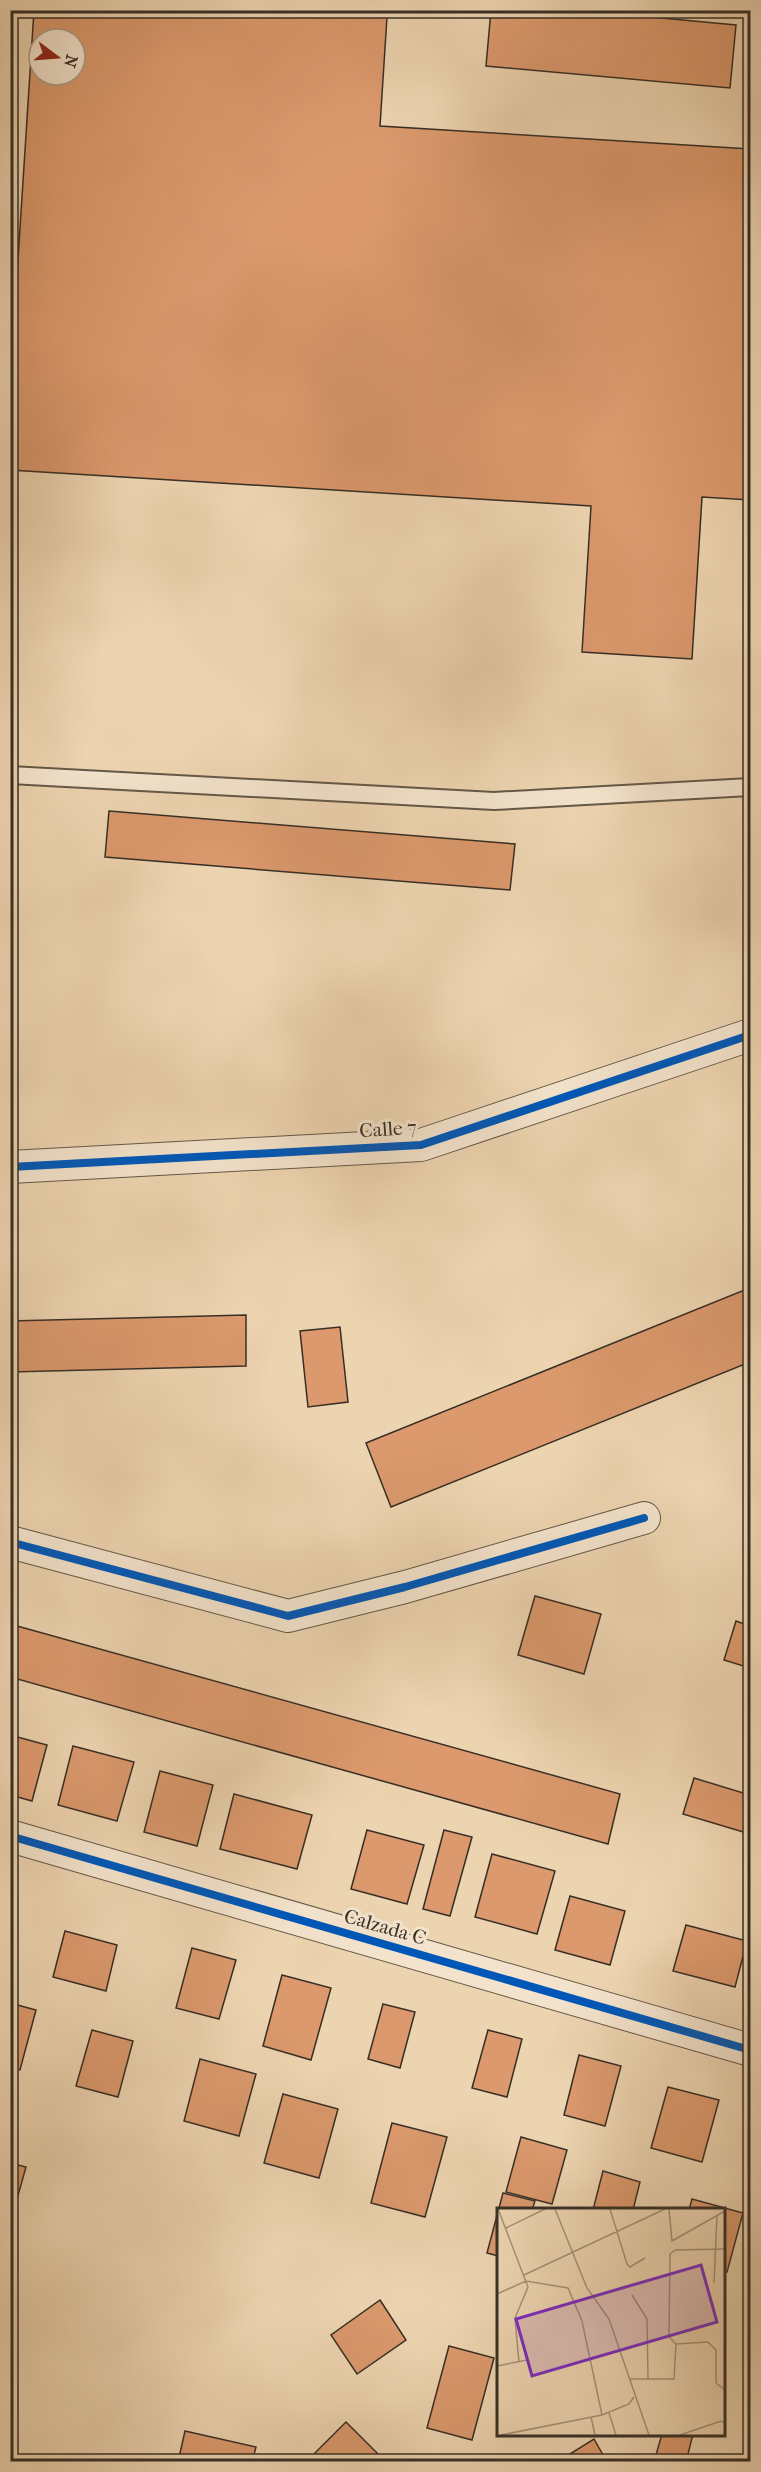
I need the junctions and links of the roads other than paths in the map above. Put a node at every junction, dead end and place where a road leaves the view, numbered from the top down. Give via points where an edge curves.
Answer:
1 (10, 775) edge
2 (750, 787) edge
3 (750, 1035) edge
4 (10, 1167) edge
5 (644, 1518) dead end
6 (10, 1542) edge
7 (10, 1836) edge
8 (750, 2050) edge

1 - 2 lane via 494,801
3 - 4 street, Calle 7 via 421,1145
5 - 6 street via 288,1617
7 - 8 street, Calzada C

